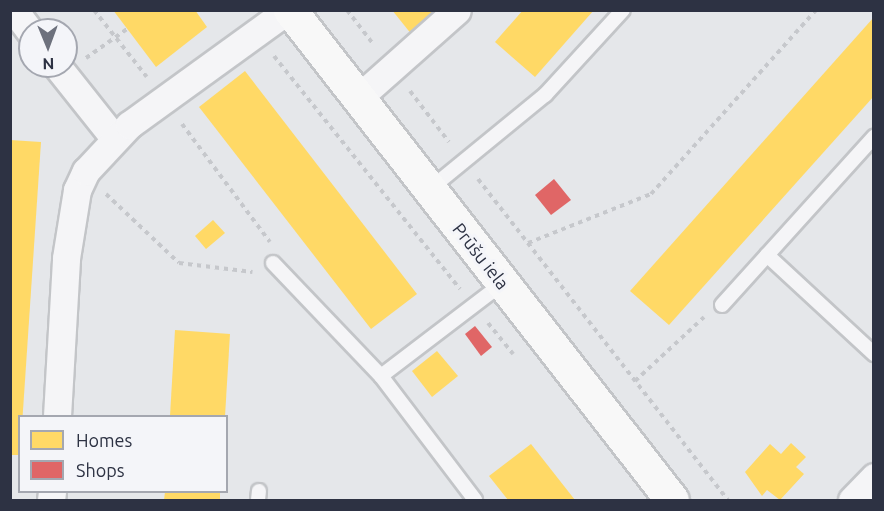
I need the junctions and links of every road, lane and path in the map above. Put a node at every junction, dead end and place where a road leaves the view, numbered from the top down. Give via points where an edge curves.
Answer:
1 (94, 10) edge
2 (289, 10) edge
3 (347, 10) edge
4 (457, 10) edge
5 (623, 10) edge
6 (816, 10) edge
7 (127, 29) dead end
8 (256, 31) junction
9 (115, 37) junction
10 (78, 60) edge
11 (392, 68) junction
12 (67, 78) edge
13 (358, 98) junction
14 (164, 99) junction
15 (873, 137) edge
16 (115, 140) junction
17 (464, 161) junction
18 (86, 171) junction
19 (430, 189) junction
20 (528, 243) junction
21 (767, 255) junction
22 (273, 263) junction
23 (502, 283) junction
24 (473, 304) junction
25 (722, 305) joint
26 (873, 354) edge
27 (516, 358) dead end
28 (381, 376) junction
29 (634, 381) junction
30 (57, 415) edge
31 (873, 477) edge
32 (475, 501) edge
33 (672, 501) edge
34 (728, 501) edge
35 (852, 501) edge

1 - 9 path
2 - 8 street
2 - 13 street, Prūšu iela
3 - 11 path
4 - 11 street
5 - 17 lane via 545,95
6 - 20 path via 651,194
7 - 9 path
8 - 14 street
8 - 24 path
9 - 10 path
9 - 14 path
11 - 13 street
11 - 17 path
12 - 16 street
13 - 19 street, Prūšu iela
14 - 16 street
14 - 22 path via 270,237
15 - 21 lane
16 - 18 street
17 - 19 lane
17 - 20 path
18 - 22 path via 179,263 248,274
18 - 30 street via 77,190 66,258
19 - 23 street, Prūšu iela
20 - 29 path
21 - 25 lane
21 - 26 lane
22 - 28 lane
23 - 24 lane
23 - 33 street, Prūšu iela
24 - 27 path
24 - 28 lane
25 - 29 path
28 - 32 lane
29 - 34 path
31 - 35 street

